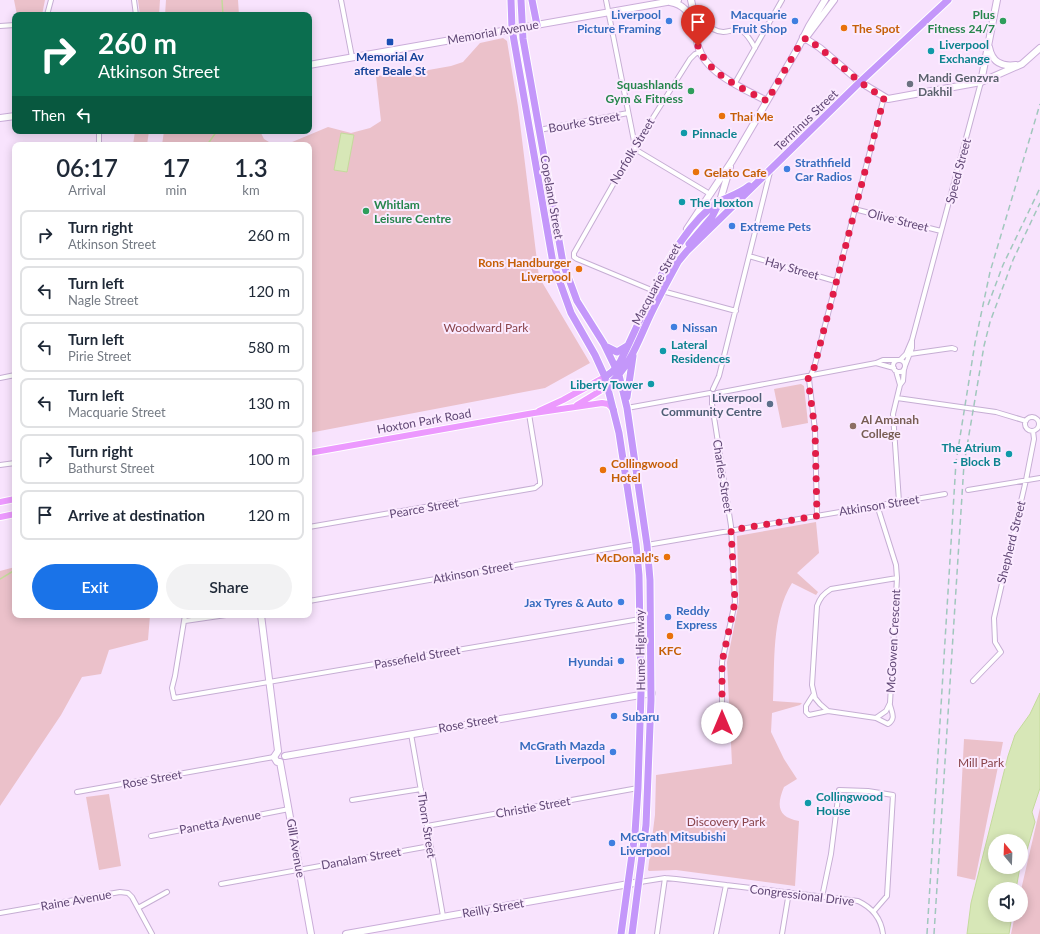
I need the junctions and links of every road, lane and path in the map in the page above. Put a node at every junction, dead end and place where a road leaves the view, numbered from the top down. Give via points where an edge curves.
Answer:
1 (51, 0) edge
2 (134, 0) edge
3 (341, 0) edge
4 (511, 0) edge
5 (520, 0) edge
6 (532, 0) edge
7 (606, 0) edge
8 (678, 0) edge
9 (691, 0) edge
10 (782, 0) edge
11 (825, 0) edge
12 (834, 0) edge
13 (954, 0) edge
14 (997, 0) edge
15 (667, 2) junction
16 (946, 2) edge
17 (48, 12) edge
18 (136, 12) edge
19 (608, 12) junction
20 (12, 25) edge
21 (537, 25) junction
22 (0, 26) edge
23 (522, 27) junction
24 (512, 29) junction
25 (713, 30) dead end
26 (696, 32) junction
27 (804, 38) junction
28 (988, 44) junction
29 (755, 48) junction
30 (1040, 48) edge
31 (700, 52) junction
32 (352, 58) junction
33 (1022, 64) junction
34 (312, 65) edge
35 (860, 82) junction
36 (981, 82) junction
37 (736, 83) junction
38 (884, 98) junction
39 (767, 101) junction
40 (628, 113) junction
41 (12, 116) edge
42 (0, 118) edge
43 (539, 130) junction
44 (635, 146) junction
45 (732, 162) junction
46 (768, 171) junction
47 (710, 194) junction
48 (720, 201) junction
49 (854, 209) junction
50 (942, 232) junction
51 (680, 243) junction
52 (749, 256) junction
53 (678, 263) junction
54 (835, 281) junction
55 (662, 291) junction
56 (654, 292) junction
57 (736, 311) junction
58 (912, 340) junction
59 (630, 343) junction
60 (604, 344) junction
61 (956, 349) dead end
62 (634, 354) junction
63 (910, 354) junction
64 (899, 360) junction
65 (876, 363) junction
66 (904, 368) junction
67 (895, 369) junction
68 (618, 371) junction
69 (811, 374) junction
70 (12, 376) edge
71 (605, 377) junction
72 (0, 378) edge
73 (900, 385) junction
74 (608, 386) junction
75 (713, 389) junction
76 (717, 393) junction
77 (711, 395) junction
78 (896, 398) junction
79 (626, 406) junction
80 (562, 410) junction
81 (531, 413) junction
82 (615, 413) junction
83 (1026, 421) junction
84 (1040, 422) edge
85 (1033, 431) junction
86 (312, 452) edge
87 (12, 463) edge
88 (0, 465) edge
89 (1040, 478) edge
90 (1026, 480) junction
91 (968, 490) dead end
92 (946, 494) dead end
93 (12, 500) edge
94 (0, 502) edge
95 (899, 502) junction
96 (877, 505) junction
97 (12, 515) edge
98 (817, 516) junction
99 (0, 517) edge
100 (312, 526) edge
101 (731, 530) junction
102 (636, 544) junction
103 (647, 545) junction
104 (897, 578) junction
105 (312, 600) edge
106 (206, 618) edge
107 (260, 618) edge
108 (640, 619) junction
109 (185, 621) joint
110 (973, 681) dead end
111 (269, 683) junction
112 (641, 693) junction
113 (652, 693) junction
114 (813, 695) junction
115 (890, 703) junction
116 (828, 711) junction
117 (876, 718) junction
118 (722, 723) dead end
119 (410, 733) junction
120 (278, 751) junction
121 (285, 756) junction
122 (274, 757) junction
123 (280, 762) junction
124 (638, 788) junction
125 (421, 789) junction
126 (77, 792) dead end
127 (352, 800) dead end
128 (289, 809) junction
129 (427, 826) junction
130 (151, 836) dead end
131 (430, 846) junction
132 (299, 870) junction
133 (665, 878) junction
134 (640, 882) junction
135 (221, 884) dead end
136 (629, 884) junction
137 (726, 885) junction
138 (167, 892) dead end
139 (789, 892) junction
140 (822, 897) junction
141 (138, 908) junction
142 (874, 911) junction
143 (0, 914) edge
144 (443, 916) junction
145 (152, 934) edge
146 (311, 934) edge
147 (346, 934) edge
148 (621, 934) edge
149 (632, 934) edge
150 (657, 934) edge
151 (716, 934) edge
152 (782, 934) edge
153 (883, 934) edge

1 - 17 street
2 - 18 street
3 - 32 street
4 - 24 highway, Copeland Street
5 - 23 highway, Copeland Street
6 - 21 highway
7 - 19 street
8 - 15 street, Memorial Avenue
9 - 26 street
10 - 29 street
11 - 27 street, Macquarie Street
12 - 27 street, Macquarie Street
13 - 16 highway, Terminus Street
14 - 28 street, Speed Street
15 - 19 street, Memorial Avenue
15 - 26 street via 684,8
16 - 35 highway, Terminus Street
19 - 21 street, Memorial Avenue
19 - 40 street
20 - 22 street
21 - 23 street, Memorial Avenue
23 - 24 street, Memorial Avenue
23 - 43 highway, Copeland Street
24 - 32 street, Memorial Avenue
24 - 71 highway, Copeland Street via 553,263 572,313
25 - 29 street via 740,30 748,34
26 - 31 street
27 - 35 street via 820,48
27 - 39 street, Macquarie Street
28 - 33 street via 992,58 998,63 1006,66
28 - 36 street, Speed Street
29 - 37 street
30 - 33 street
31 - 37 street via 714,70
31 - 44 street, Norfolk Street via 690,59
32 - 34 street, Memorial Avenue
33 - 36 street
35 - 38 street
35 - 46 highway, Terminus Street
36 - 38 street
36 - 50 street, Speed Street
37 - 39 street
38 - 49 street
39 - 45 street, Macquarie Street
40 - 43 street, Bourke Street
40 - 44 street
41 - 42 street
43 - 60 highway, Copeland Street via 563,263 578,301
44 - 47 street via 638,151
44 - 56 street, Norfolk Street via 574,257
45 - 47 street, Macquarie Street
45 - 48 street, Macquarie Street
46 - 48 highway, Terminus Street via 741,192
46 - 52 street
46 - 53 highway, Terminus Street
47 - 51 street, Macquarie Street
48 - 51 highway, Terminus Street via 706,212
48 - 53 highway, Macquarie Street via 712,218 689,244
49 - 50 street, Olive Street
49 - 54 street
50 - 58 street, Speed Street
51 - 56 highway, Macquarie Street
52 - 54 street, Hay Street
52 - 57 street
53 - 55 highway, Macquarie Street
54 - 69 street
55 - 57 street
55 - 62 highway, Macquarie Street
56 - 59 highway, Macquarie Street
57 - 75 street via 719,376
58 - 63 street, Speed Street
58 - 64 street, Speed Street via 906,354
59 - 60 highway via 624,350 617,352
59 - 68 highway, Macquarie Street
60 - 68 highway, Copeland Street
61 - 63 street
62 - 68 highway, Macquarie Street
62 - 79 highway
63 - 66 street, Speed Street
64 - 65 street via 883,360
64 - 66 street via 904,363
64 - 67 street, Speed Street via 894,363
65 - 67 street
65 - 69 street
66 - 67 street via 900,372
66 - 73 street, Speed Street via 903,381
67 - 73 street
68 - 71 highway
68 - 74 highway
68 - 79 highway, Hume Highway
69 - 76 street
69 - 98 street via 808,379 815,430
70 - 72 street
71 - 74 highway, Copeland Street
71 - 81 main road, Hoxton Park Road via 563,400
73 - 78 street, Speed Street
74 - 80 main road, Hoxton Park Road via 581,404
74 - 82 highway, Hume Highway
75 - 76 street
75 - 77 street
76 - 77 street via 715,396
77 - 79 street
77 - 101 street, Charles Street
78 - 83 street via 996,412
78 - 95 street, Speed Street via 893,424
79 - 103 highway, Hume Highway
80 - 81 main road, Hoxton Park Road
80 - 82 main road, Hoxton Park Road via 604,403 612,407
81 - 86 main road, Hoxton Park Road
81 - 100 street, Pearce Street via 540,481 538,487
82 - 102 highway, Hume Highway
83 - 84 street via 1033,417
83 - 85 street via 1027,429
84 - 85 street
85 - 90 street, Shepherd Street via 1034,439
87 - 88 street
89 - 90 street
90 - 91 street
90 - 110 street, Shepherd Street via 994,618 995,642 1001,652
92 - 95 street, Atkinson Street
93 - 94 main road
95 - 96 street, Atkinson Street
96 - 98 street, Atkinson Street
96 - 104 street, McGowen Crescent via 896,565
97 - 99 main road
98 - 101 street, Atkinson Street
101 - 103 street, Atkinson Street
101 - 118 street, Charles Street via 735,602 722,662
102 - 105 street, Atkinson Street
102 - 108 highway, Hume Highway
103 - 113 highway, Hume Highway
104 - 114 street, McGowen Crescent via 830,589 822,596 817,606
104 - 115 street, McGowen Crescent
106 - 109 street
107 - 111 street
108 - 111 street, Passefield Street
108 - 112 highway, Hume Highway
109 - 111 street, Passefield Street via 172,688 174,698
111 - 120 street
112 - 113 street, Rose Street
112 - 119 street, Rose Street
112 - 124 highway, Hume Highway
113 - 134 highway, Hume Highway via 646,825
114 - 116 street
114 - 116 street, McGowen Crescent via 806,706 806,712 809,714
115 - 117 street, McGowen Crescent via 886,711
115 - 117 street, McGowen Crescent via 892,721 888,724
116 - 117 street, McGowen Crescent
119 - 121 street, Rose Street
119 - 125 street, Thorn Street
120 - 121 street
120 - 122 street
121 - 123 street via 284,761
122 - 123 street
122 - 126 street, Rose Street
123 - 128 street, Gill Avenue
124 - 129 street, Christie Street
124 - 136 highway, Hume Highway
125 - 127 street
125 - 129 street, Thorn Street
128 - 130 street, Panetta Avenue
128 - 132 street, Gill Avenue
129 - 131 street, Thorn Street
131 - 132 street, Danalam Street
131 - 144 street, Thorn Street
132 - 135 street, Danalam Street
132 - 146 street, Gill Avenue
133 - 134 street, Congressional Drive
133 - 137 street, Congressional Drive
133 - 150 street
134 - 136 street, Reilly Street
134 - 149 highway, Hume Highway
136 - 144 street, Reilly Street
136 - 148 highway, Hume Highway
137 - 139 street, Congressional Drive
137 - 151 street
138 - 141 street
139 - 140 street, Congressional Drive
139 - 152 street
140 - 142 street, Congressional Drive via 858,901
140 - 142 street via 831,854 839,790 893,795 887,896
141 - 143 street, Raine Avenue via 128,894 120,892
141 - 145 street, Raine Avenue
142 - 153 street via 882,925
144 - 147 street, Reilly Street

